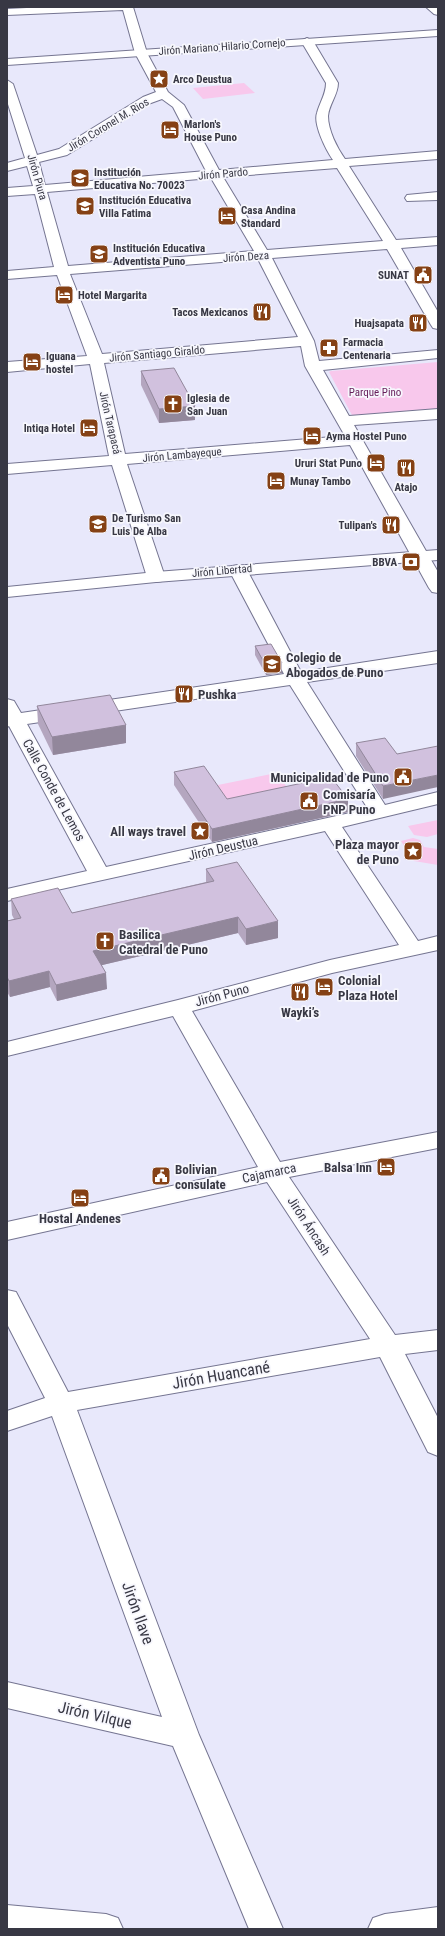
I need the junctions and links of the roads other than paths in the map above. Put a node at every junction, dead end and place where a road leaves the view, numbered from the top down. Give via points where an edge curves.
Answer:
1 (121, 7) edge
2 (128, 7) edge
3 (431, 7) edge
4 (7, 12) edge
5 (438, 12) edge
6 (438, 33) edge
7 (307, 41) junction
8 (141, 53) junction
9 (7, 62) edge
10 (7, 84) edge
11 (163, 94) junction
12 (438, 155) edge
13 (32, 161) junction
14 (340, 164) junction
15 (7, 167) edge
16 (215, 175) junction
17 (41, 189) junction
18 (7, 192) edge
19 (438, 196) edge
20 (412, 198) dead end
21 (438, 241) edge
22 (392, 245) junction
23 (262, 255) junction
24 (62, 271) junction
25 (7, 275) edge
26 (438, 326) edge
27 (307, 341) junction
28 (438, 354) edge
29 (96, 359) junction
30 (313, 366) junction
31 (7, 367) edge
32 (438, 414) edge
33 (346, 421) junction
34 (356, 440) junction
35 (118, 460) junction
36 (7, 469) edge
37 (438, 555) edge
38 (420, 556) junction
39 (238, 570) junction
40 (156, 577) junction
41 (438, 588) edge
42 (7, 592) edge
43 (438, 657) edge
44 (296, 679) junction
45 (10, 715) edge
46 (438, 798) edge
47 (380, 812) junction
48 (330, 824) junction
49 (100, 875) junction
50 (7, 895) edge
51 (438, 943) edge
52 (413, 949) junction
53 (179, 1007) junction
54 (7, 1049) edge
55 (438, 1140) edge
56 (273, 1172) junction
57 (7, 1231) edge
58 (7, 1299) edge
59 (438, 1340) edge
60 (388, 1346) junction
61 (61, 1403) junction
62 (7, 1421) edge
63 (438, 1445) edge
64 (7, 1695) edge
65 (184, 1735) junction
66 (7, 1920) edge
67 (438, 1922) edge
68 (106, 1929) edge
69 (266, 1929) edge
70 (385, 1929) edge

1 - 4 street
2 - 8 street
3 - 5 street
6 - 7 street, Jirón Mariano Hilario Cornejo
7 - 8 street, Jirón Mariano Hilario Cornejo
7 - 14 street via 332,82 332,91 322,115 326,134
8 - 9 street, Jirón Mariano Hilario Cornejo
8 - 11 street
10 - 13 street, Jirón Piura
11 - 13 street, Jirón Coronel M. Rios via 147,100 63,152
11 - 16 street via 178,105
12 - 14 street, Jirón Pardo
13 - 15 street, Jirón Coronel M. Rios
13 - 17 street, Jirón Piura
14 - 16 street, Jirón Pardo
14 - 22 street
16 - 17 street, Jirón Pardo
16 - 23 street
17 - 18 street, Jirón Pardo
17 - 24 street, Jirón Piura
19 - 20 street
21 - 22 street, Jirón Deza
22 - 23 street, Jirón Deza
22 - 26 street
23 - 24 street, Jirón Deza
23 - 27 street
24 - 25 street, Jirón Deza
24 - 29 street, Jirón Tarapacá
27 - 29 street, Jirón Santiago Giraldo
27 - 30 street
28 - 30 street
29 - 31 street, Jirón Santiago Giraldo
29 - 35 street, Jirón Tarapacá
30 - 33 street
32 - 33 street
33 - 34 street
34 - 35 street, Jirón Lambayeque
34 - 38 street
35 - 36 street, Jirón Lambayeque
35 - 40 street, Jirón Tarapacá
37 - 38 street, Jirón Libertad
38 - 39 street, Jirón Libertad
38 - 41 street
39 - 40 street, Jirón Libertad
39 - 44 street
40 - 42 street, Jirón Libertad
43 - 44 street
44 - 45 street
44 - 47 street
45 - 49 street, Calle Conde de Lemos
46 - 47 street, Jirón Deustua
47 - 48 street, Jirón Deustua
48 - 49 street, Jirón Deustua
48 - 52 street
49 - 50 street, Jirón Deustua
51 - 52 street, Jirón Puno
52 - 53 street, Jirón Puno via 330,967
53 - 54 street, Jirón Puno
53 - 56 street, Jirón Áncash
55 - 56 street, Cajamarca
56 - 57 street, Cajamarca
56 - 60 street, Jirón Áncash
58 - 61 street, Jirón Ilave
59 - 60 street, Jirón Huancané
60 - 61 street, Jirón Huancané
60 - 63 street, Jirón Áncash
61 - 62 street, Jirón Huancané
61 - 65 street, Jirón Ilave
64 - 65 street, Jirón Vilque
65 - 69 street, Jirón Ilave
66 - 68 street
67 - 70 street

